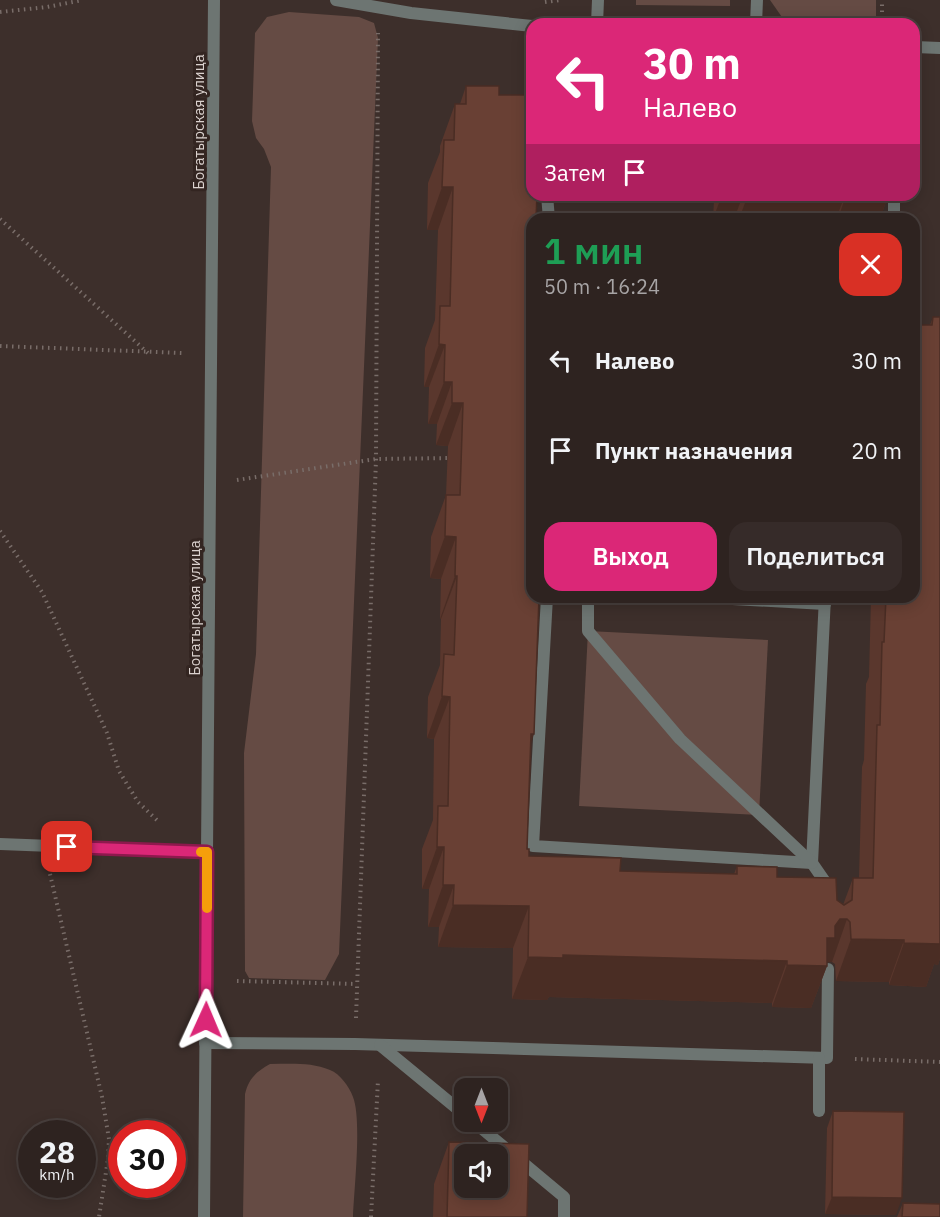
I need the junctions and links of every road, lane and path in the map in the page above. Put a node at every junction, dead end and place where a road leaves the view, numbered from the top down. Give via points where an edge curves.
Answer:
1 (83, 0) edge
2 (214, 0) edge
3 (336, 0) edge
4 (598, 0) edge
5 (757, 0) edge
6 (882, 0) edge
7 (378, 9) junction
8 (0, 12) edge
9 (597, 18) edge
10 (756, 18) edge
11 (882, 18) edge
12 (526, 26) edge
13 (920, 47) edge
14 (940, 48) edge
15 (0, 219) edge
16 (0, 346) edge
17 (148, 352) junction
18 (190, 353) dead end
19 (454, 458) dead end
20 (376, 459) junction
21 (210, 484) junction
22 (0, 531) edge
23 (547, 603) edge
24 (588, 603) edge
25 (825, 603) edge
26 (169, 828) dead end
27 (0, 844) edge
28 (44, 846) junction
29 (207, 852) junction
30 (812, 863) junction
31 (830, 898) edge
32 (828, 969) edge
33 (237, 981) dead end
34 (357, 984) junction
35 (206, 1042) junction
36 (355, 1044) junction
37 (380, 1045) junction
38 (823, 1058) junction
39 (940, 1062) edge
40 (454, 1106) edge
41 (819, 1112) dead end
42 (486, 1132) edge
43 (99, 1217) edge
44 (204, 1217) edge
45 (371, 1217) edge
46 (564, 1217) edge

1 - 8 path
2 - 21 street, Богатырская улица
3 - 7 street
4 - 9 street
5 - 10 street
6 - 11 path
7 - 12 street
7 - 20 path
13 - 14 street
15 - 17 path
16 - 17 path
17 - 18 path
19 - 20 path
20 - 21 path
20 - 34 path
21 - 29 street, Богатырская улица
22 - 26 path via 42,592 107,733 119,771 138,802
23 - 30 street via 533,846
24 - 30 street via 588,631 680,739
25 - 30 street
27 - 28 street
28 - 29 street
28 - 43 path via 109,1139
29 - 35 street, Богатырская улица
30 - 31 street via 830,888
32 - 38 street
33 - 34 path
34 - 36 path
35 - 36 street
35 - 44 street, Богатырская улица
36 - 37 street
37 - 38 street
37 - 40 street
37 - 45 path
38 - 39 path
38 - 41 street
42 - 46 street via 564,1197

